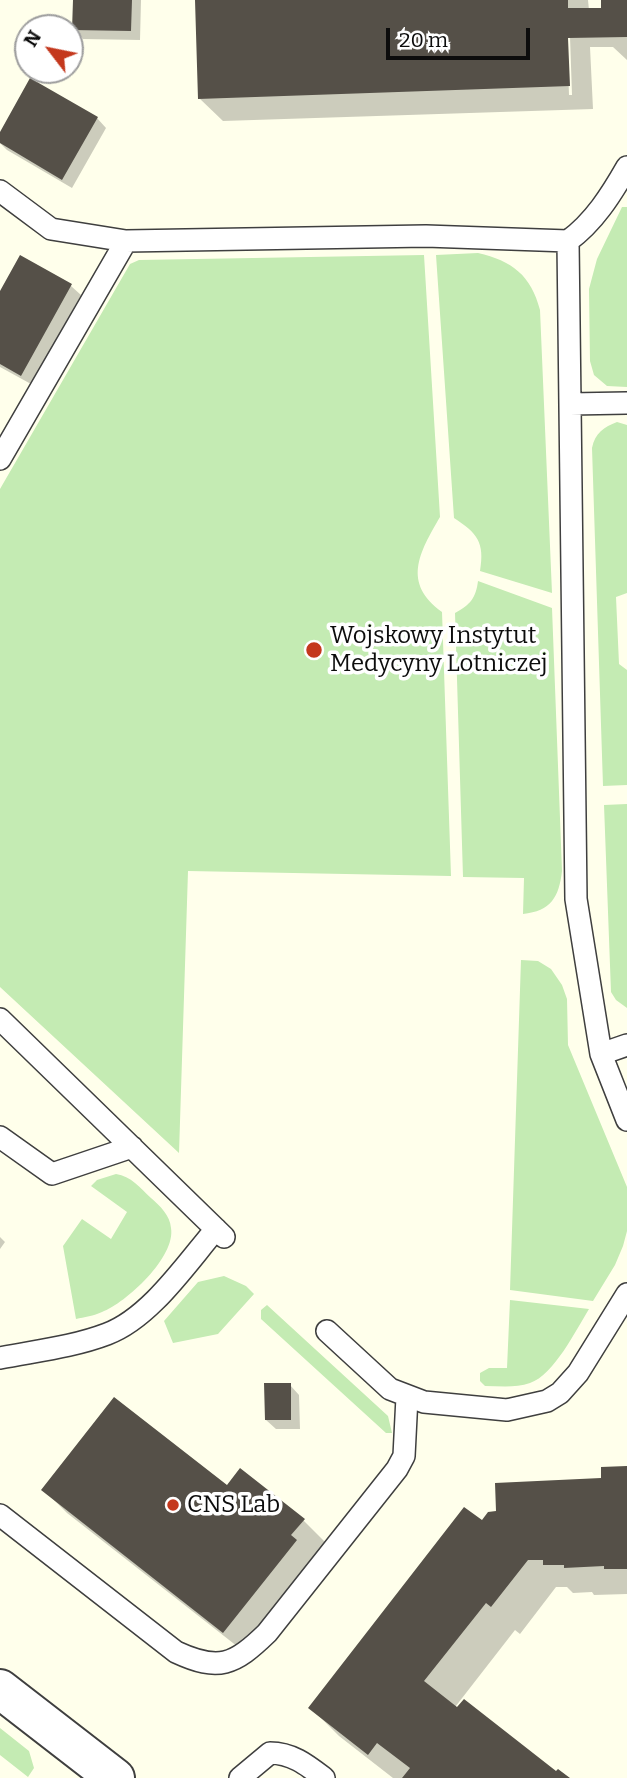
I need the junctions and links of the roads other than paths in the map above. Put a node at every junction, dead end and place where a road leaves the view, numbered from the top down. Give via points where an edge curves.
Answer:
1 (627, 167) edge
2 (0, 191) edge
3 (126, 241) junction
4 (568, 241) junction
5 (627, 403) edge
6 (570, 404) junction
7 (0, 459) edge
8 (0, 1019) edge
9 (627, 1045) edge
10 (601, 1054) junction
11 (627, 1120) edge
12 (0, 1137) edge
13 (132, 1147) junction
14 (627, 1294) edge
15 (327, 1331) dead end
16 (0, 1358) edge
17 (407, 1397) junction
18 (0, 1515) edge
19 (0, 1689) edge
20 (115, 1778) edge
21 (240, 1778) edge
22 (324, 1778) edge

1 - 4 lane via 607,201
2 - 3 lane via 51,229
3 - 4 lane via 426,236
3 - 7 lane
4 - 6 lane
5 - 6 lane
6 - 10 lane via 576,899
8 - 13 lane
9 - 10 lane
10 - 11 lane
12 - 13 lane via 52,1174
13 - 16 lane via 220,1233 128,1323 108,1334
14 - 17 lane via 578,1373 547,1401 507,1410
15 - 17 lane via 390,1390
17 - 18 lane via 404,1456 397,1469 267,1633 247,1653 224,1664 176,1653
19 - 20 street
21 - 22 lane via 270,1752 296,1759

